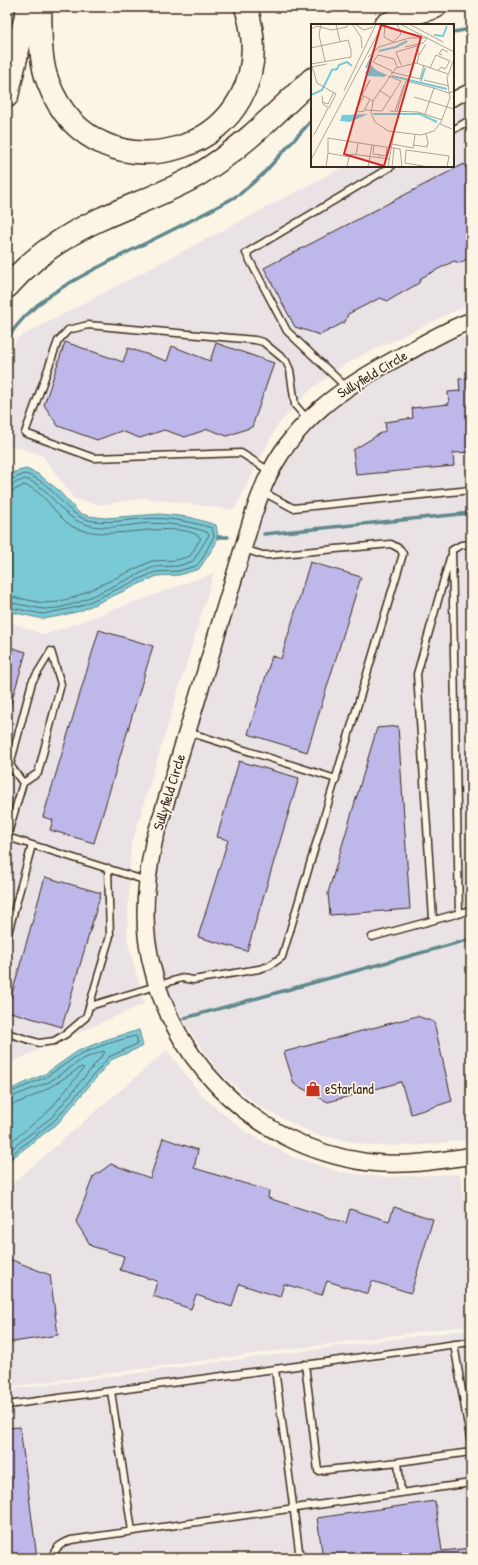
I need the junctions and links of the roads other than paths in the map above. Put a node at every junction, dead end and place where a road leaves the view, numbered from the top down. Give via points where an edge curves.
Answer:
1 (28, 7) edge
2 (40, 7) edge
3 (246, 7) edge
4 (435, 7) edge
5 (387, 24) edge
6 (311, 80) edge
7 (471, 90) edge
8 (7, 96) edge
9 (454, 98) edge
10 (454, 129) edge
11 (471, 130) edge
12 (390, 167) edge
13 (7, 286) edge
14 (471, 321) edge
15 (346, 387) junction
16 (308, 420) junction
17 (271, 472) junction
18 (471, 490) edge
19 (262, 491) junction
20 (471, 544) edge
21 (243, 548) junction
22 (452, 550) junction
23 (188, 732) junction
24 (336, 779) junction
25 (23, 783) junction
26 (7, 837) edge
27 (32, 845) junction
28 (108, 868) junction
29 (147, 881) junction
30 (471, 910) edge
31 (459, 914) junction
32 (433, 919) junction
33 (7, 937) edge
34 (372, 937) dead end
35 (157, 985) junction
36 (90, 1006) junction
37 (7, 1033) edge
38 (471, 1156) edge
39 (471, 1342) edge
40 (454, 1344) junction
41 (305, 1364) junction
42 (275, 1368) junction
43 (111, 1391) junction
44 (7, 1406) edge
45 (471, 1444) edge
46 (471, 1452) edge
47 (398, 1462) junction
48 (471, 1483) edge
49 (401, 1493) junction
50 (293, 1508) junction
51 (132, 1531) junction
52 (52, 1558) edge
53 (300, 1558) edge

1 - 8 highway
2 - 3 highway via 45,74 61,108 73,122 102,142 118,149 152,153 184,147 199,140 213,131 235,107 243,94 252,65 253,35
4 - 5 highway
6 - 13 highway via 259,130 222,160 177,185 66,237 40,255
7 - 9 street
10 - 11 lane via 466,122
12 - 15 lane via 246,252 287,331
14 - 15 street, Sullyfield Circle via 364,375
15 - 16 street, Sullyfield Circle
16 - 17 street, Sullyfield Circle via 287,446
16 - 17 lane via 295,405 290,370 286,361 263,342 88,325 68,330 58,342 25,433 94,458 241,453
17 - 19 street, Sullyfield Circle
18 - 19 lane via 293,508
19 - 21 street, Sullyfield Circle
20 - 22 lane via 461,545
21 - 23 street, Sullyfield Circle
21 - 24 lane via 270,555 391,544 403,554
22 - 31 lane
22 - 32 lane via 417,674
23 - 24 lane
23 - 29 street, Sullyfield Circle via 154,841
24 - 35 lane via 282,957 269,966 258,969 193,980 182,978
25 - 25 lane via 38,773 61,684 51,651 32,682 10,765
25 - 26 lane
26 - 27 lane
27 - 28 lane
27 - 33 lane
28 - 29 lane
28 - 36 lane via 110,936
29 - 35 street, Sullyfield Circle via 147,940
30 - 31 lane
31 - 32 lane
32 - 34 lane
35 - 36 lane
35 - 38 street, Sullyfield Circle via 176,1031 209,1078 240,1108 281,1134 332,1155 367,1162 420,1163
36 - 37 lane via 86,1017 54,1041 40,1043
39 - 40 lane
40 - 41 lane
40 - 45 lane
41 - 42 lane
41 - 47 lane via 318,1471
42 - 43 lane
42 - 50 lane
43 - 44 lane
43 - 51 lane
46 - 47 lane
47 - 49 lane
48 - 49 lane
49 - 50 lane
50 - 51 lane
50 - 53 lane
51 - 52 lane via 61,1543 54,1550

